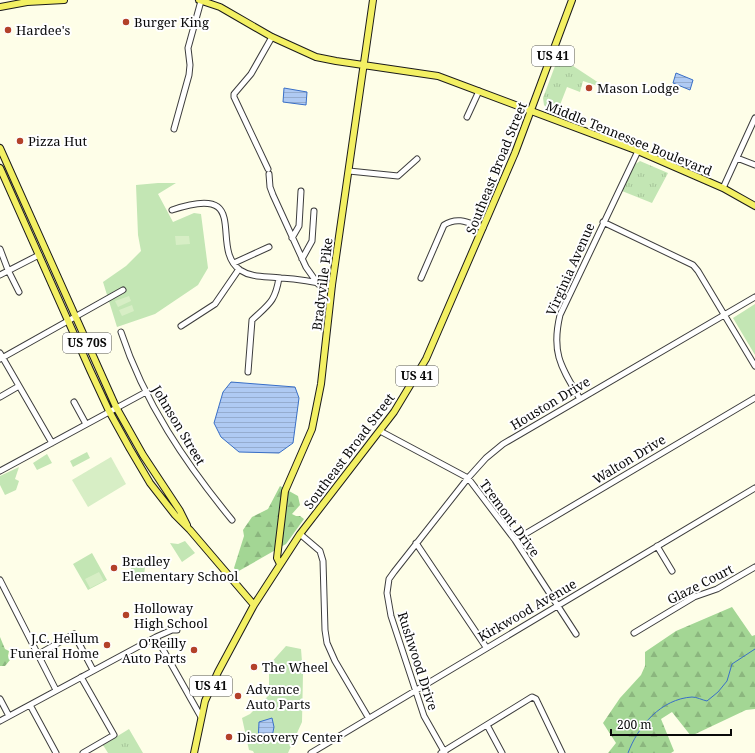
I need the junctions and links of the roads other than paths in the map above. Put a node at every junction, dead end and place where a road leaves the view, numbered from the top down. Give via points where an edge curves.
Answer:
1 (64, 0) edge
2 (200, 0) edge
3 (373, 0) edge
4 (572, 0) edge
5 (15, 2) edge
6 (0, 7) edge
7 (272, 37) junction
8 (364, 65) junction
9 (479, 91) junction
10 (532, 110) junction
11 (467, 117) dead end
12 (755, 118) edge
13 (174, 129) dead end
14 (0, 148) edge
15 (638, 151) junction
16 (737, 158) junction
17 (417, 160) dead end
18 (7, 164) junction
19 (755, 165) edge
20 (0, 168) edge
21 (349, 171) junction
22 (723, 188) junction
23 (301, 191) dead end
24 (755, 206) edge
25 (172, 210) dead end
26 (314, 211) dead end
27 (603, 222) junction
28 (483, 228) junction
29 (292, 238) junction
30 (269, 247) dead end
31 (0, 249) edge
32 (39, 256) junction
33 (302, 259) junction
34 (234, 263) junction
35 (239, 269) junction
36 (8, 270) junction
37 (0, 275) edge
38 (279, 278) junction
39 (421, 278) dead end
40 (318, 284) junction
41 (332, 286) junction
42 (123, 290) dead end
43 (20, 292) dead end
44 (755, 297) edge
45 (724, 314) junction
46 (76, 317) junction
47 (68, 322) junction
48 (181, 326) dead end
49 (122, 332) dead end
50 (1, 356) edge
51 (755, 366) edge
52 (248, 372) dead end
53 (19, 386) junction
54 (146, 392) junction
55 (0, 397) edge
56 (580, 398) junction
57 (755, 398) edge
58 (74, 402) dead end
59 (116, 408) junction
60 (109, 411) junction
61 (86, 424) junction
62 (380, 431) junction
63 (52, 444) junction
64 (0, 471) edge
65 (468, 478) junction
66 (755, 488) edge
67 (232, 520) dead end
68 (190, 530) junction
69 (300, 534) junction
70 (514, 540) junction
71 (416, 543) junction
72 (657, 546) junction
73 (280, 564) junction
74 (755, 566) edge
75 (672, 571) dead end
76 (394, 572) joint
77 (0, 580) edge
78 (254, 605) junction
79 (558, 606) junction
80 (177, 630) dead end
81 (634, 633) dead end
82 (576, 634) dead end
83 (156, 637) junction
84 (486, 647) junction
85 (37, 655) junction
86 (93, 670) junction
87 (81, 677) junction
88 (56, 690) junction
89 (414, 690) junction
90 (0, 698) edge
91 (30, 705) junction
92 (9, 716) junction
93 (201, 716) junction
94 (368, 717) junction
95 (0, 721) edge
96 (487, 725) junction
97 (444, 752) edge
98 (56, 753) edge
99 (83, 753) edge
100 (194, 753) edge
101 (311, 753) edge
102 (502, 753) edge
103 (562, 753) edge

1 - 5 main road
2 - 7 main road, Middle Tennessee Boulevard via 220,6
2 - 13 street via 188,48 189,75
3 - 8 main road, Bradyville Pike
4 - 10 main road, Southeast Broad Street / US 41
5 - 6 main road
7 - 8 main road, Middle Tennessee Boulevard via 316,56
7 - 29 street via 251,74 234,97 269,171 270,187
8 - 9 main road, Middle Tennessee Boulevard via 438,76
8 - 21 main road, Bradyville Pike
9 - 10 main road, Middle Tennessee Boulevard
9 - 11 street
10 - 15 main road, Middle Tennessee Boulevard
10 - 28 main road, Southeast Broad Street / US 41
12 - 16 street
14 - 18 main road, US 70S
15 - 22 main road, Middle Tennessee Boulevard
15 - 27 street, Virginia Avenue
16 - 19 street
16 - 22 street
17 - 21 street via 398,176
18 - 20 street
18 - 46 main road, US 70S
20 - 32 main road, US 70S
21 - 41 main road, Bradyville Pike
22 - 24 main road, Middle Tennessee Boulevard
23 - 29 street via 299,226
25 - 34 street via 188,204 214,203 219,206
26 - 33 street via 312,240
27 - 45 street via 693,265
27 - 56 street, Virginia Avenue via 560,315 556,331 557,354 561,368
28 - 39 street via 463,220 444,225
28 - 62 main road, Southeast Broad Street / US 41 via 426,359 408,392
29 - 33 street
30 - 34 street
31 - 36 street
32 - 36 street
32 - 47 main road, US 70S
33 - 40 street
34 - 35 street
35 - 38 street via 252,276
35 - 48 street via 215,304
36 - 37 street
36 - 43 street
38 - 40 street
38 - 52 street via 277,294 252,320
40 - 41 street
41 - 73 main road, Bradyville Pike via 316,414 284,496 277,558
42 - 46 street
44 - 45 street, Houston Drive
45 - 51 street
45 - 56 street, Houston Drive
46 - 47 street
46 - 59 main road, US 70S
47 - 50 street
47 - 60 main road, US 70S
49 - 54 street, Johnson Street via 132,364
50 - 53 street
53 - 55 street
53 - 63 street
54 - 59 street
54 - 67 street, Johnson Street via 170,435 202,483
56 - 65 street, Houston Drive via 503,444
57 - 70 street, Walton Drive
58 - 61 street
59 - 60 street
59 - 68 main road, US 70S
60 - 61 street
60 - 68 main road, US 70S via 150,483
61 - 63 street
62 - 65 street, Tremont Drive
62 - 69 main road, Southeast Broad Street / US 41
63 - 64 street
65 - 70 street, Tremont Drive
65 - 71 street, Houston Drive
66 - 72 street, Kirkwood Avenue
68 - 78 main road, US 70S
69 - 73 main road, Southeast Broad Street / US 41
69 - 94 street via 320,551 325,630 330,652
70 - 79 street, Tremont Drive
71 - 76 street, Houston Drive
71 - 84 street
72 - 75 street
72 - 79 street, Kirkwood Avenue
73 - 78 main road, Southeast Broad Street / US 41
74 - 81 street, Glaze Court via 717,589 694,597
76 - 89 street, Rushwood Drive via 389,579 388,604
77 - 85 street
78 - 93 main road, Southeast Broad Street / US 41 via 211,686
79 - 82 street, Tremont Drive
79 - 84 street, Kirkwood Avenue
80 - 83 street
83 - 86 street
83 - 93 street
84 - 89 street, Kirkwood Avenue
85 - 86 street via 74,634
85 - 88 street
86 - 87 street
87 - 88 street
87 - 99 street via 114,735
88 - 91 street
89 - 94 street, Kirkwood Avenue
89 - 97 street, Rushwood Drive via 424,716
90 - 92 street
91 - 92 street
91 - 98 street
92 - 95 street
93 - 100 main road, Southeast Broad Street / US 41
94 - 101 street, Kirkwood Avenue
96 - 97 street
96 - 102 street
96 - 103 street via 532,697 536,699

